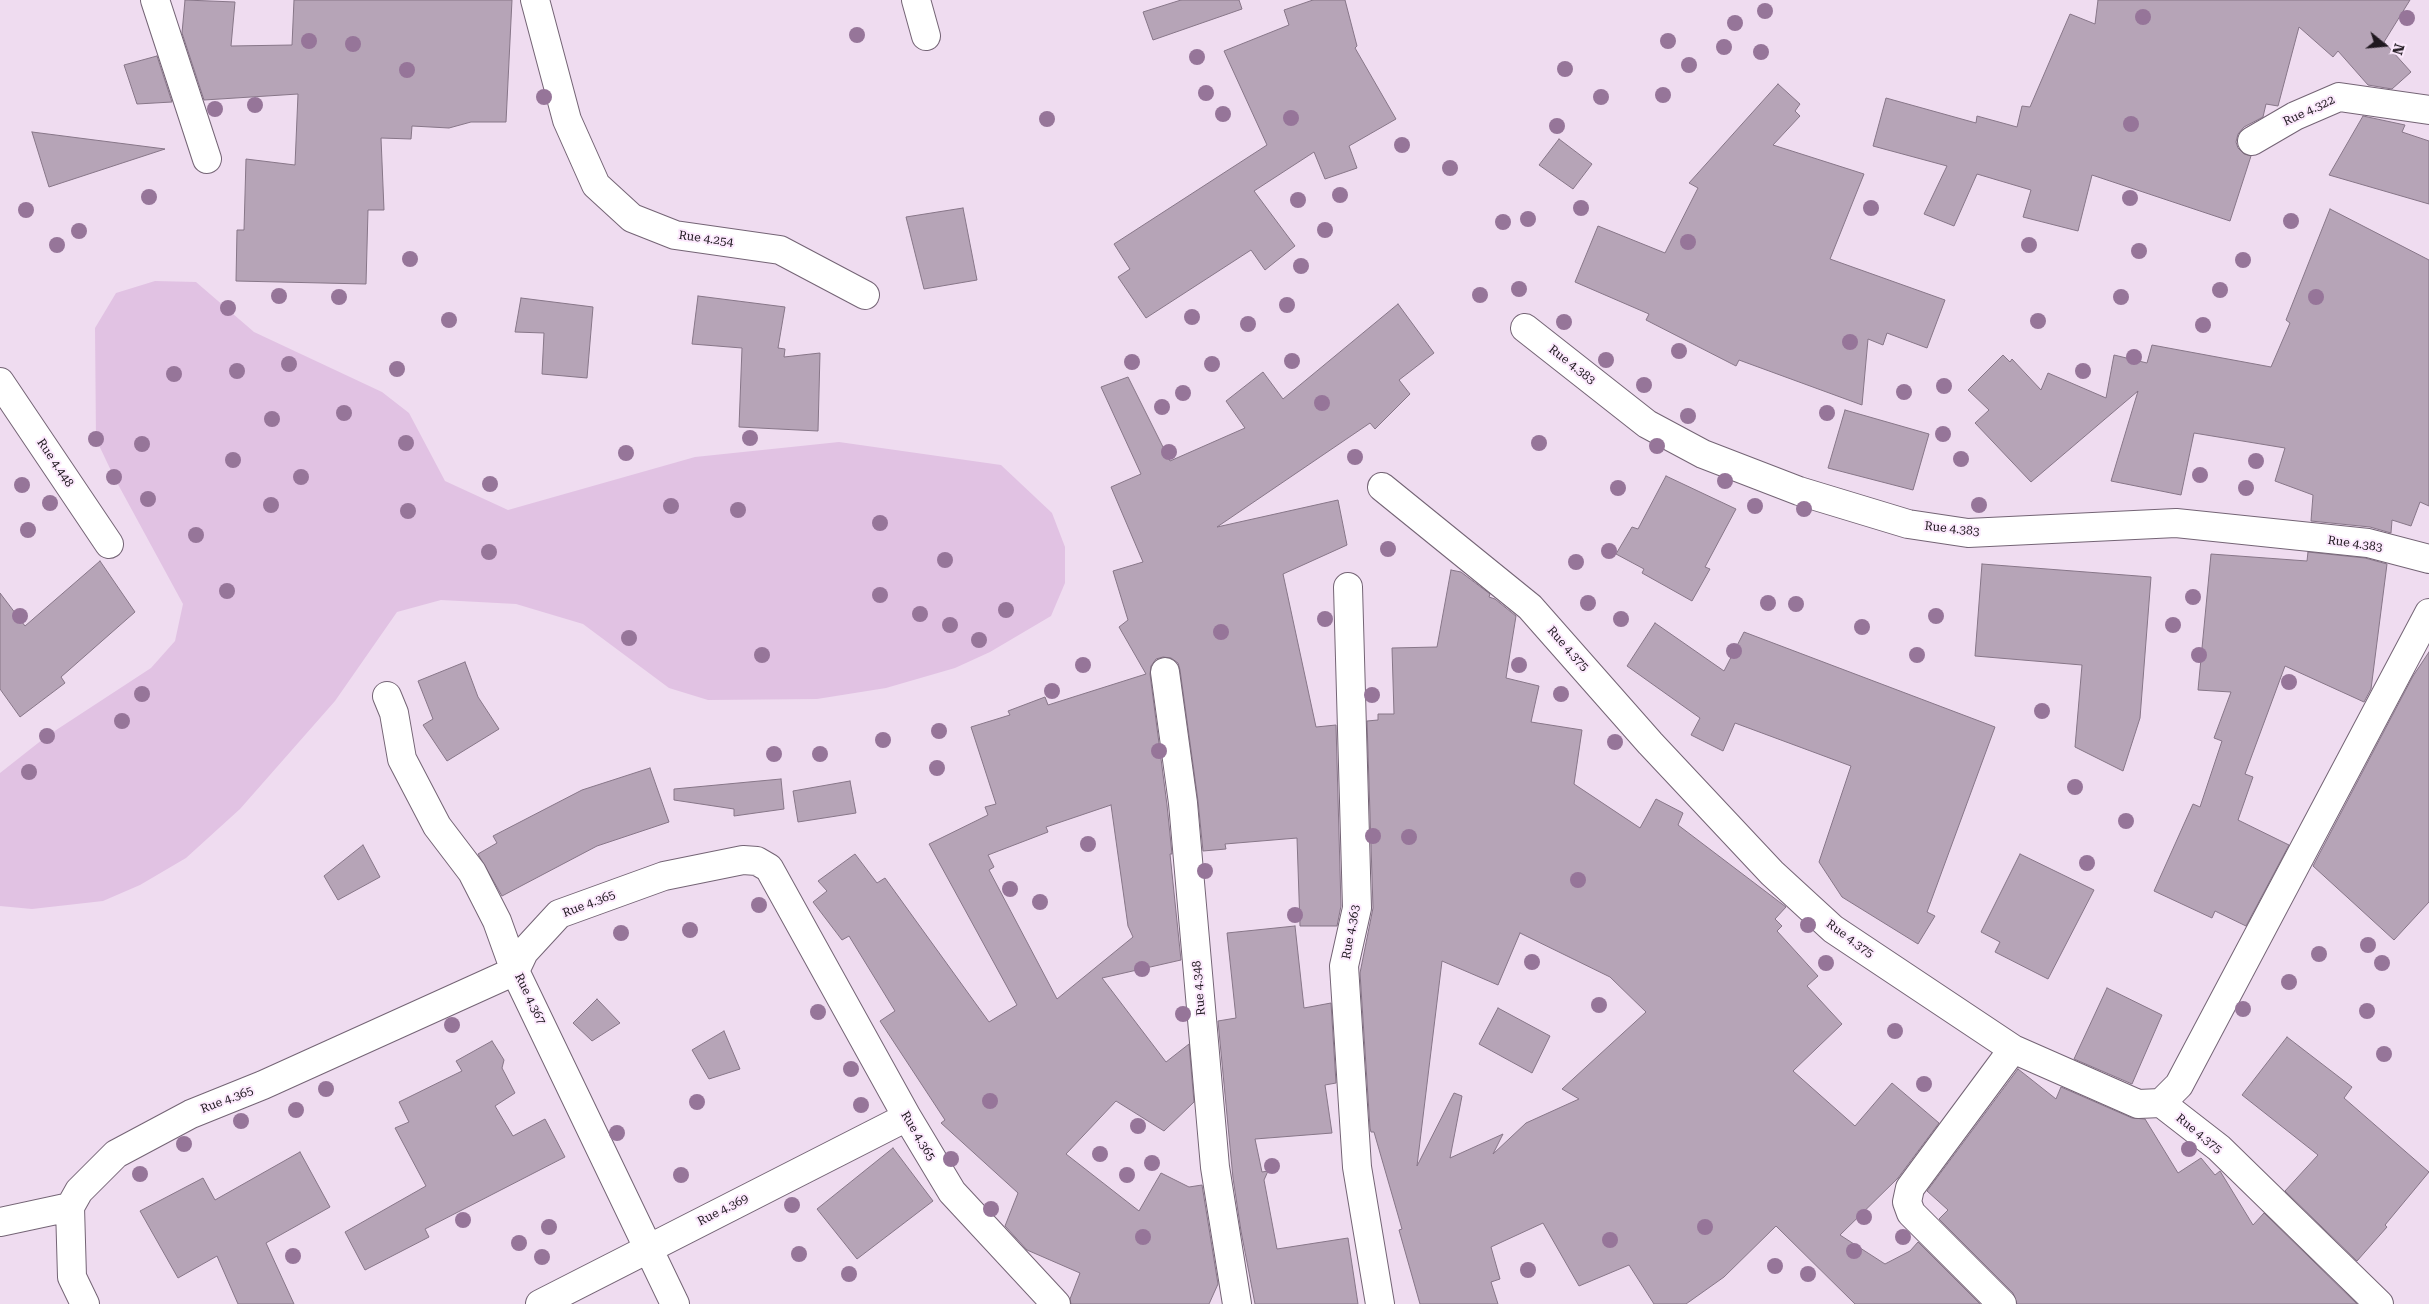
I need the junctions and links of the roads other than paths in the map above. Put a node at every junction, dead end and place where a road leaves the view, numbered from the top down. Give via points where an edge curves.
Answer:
1 (154, 0) edge
2 (536, 0) edge
3 (916, 0) edge
4 (926, 36) dead end
5 (2429, 110) edge
6 (2252, 141) dead end
7 (207, 159) dead end
8 (865, 295) dead end
9 (1525, 328) dead end
10 (0, 382) edge
11 (1382, 486) dead end
12 (109, 544) dead end
13 (2429, 559) edge
14 (1348, 587) dead end
15 (2429, 613) edge
16 (1165, 672) dead end
17 (387, 696) dead end
18 (515, 971) junction
19 (2014, 1049) junction
20 (2161, 1103) junction
21 (907, 1117) junction
22 (70, 1207) junction
23 (0, 1222) edge
24 (648, 1247) junction
25 (85, 1304) edge
26 (540, 1304) edge
27 (675, 1304) edge
28 (1056, 1304) edge
29 (1237, 1304) edge
30 (1380, 1304) edge
31 (2002, 1304) edge
32 (2379, 1304) edge

1 - 7 street
2 - 8 street, Rue 4.254 via 570,128 596,185 632,218 675,235 780,250
3 - 4 street
5 - 6 street, Rue 4.322 via 2339,97 2295,116
9 - 13 street, Rue 4.383 via 1647,424 1703,454 1798,491 1908,524 1968,533 2176,523 2368,543
10 - 12 street, Rue 4.448
11 - 19 street, Rue 4.375 via 1530,607 1772,873 1833,929
14 - 30 street, Rue 4.363 via 1357,908 1344,966 1357,1167
15 - 20 street via 2179,1086
16 - 29 street, Rue 4.348 via 1182,803 1215,1167
17 - 18 street, Rue 4.367 via 394,713 402,760 437,826 472,872 497,921
18 - 21 street, Rue 4.365 via 524,952 559,914 664,876 744,860 757,861 769,868
18 - 22 street, Rue 4.365 via 263,1086 182,1118 116,1154 79,1191
18 - 24 street, Rue 4.367
19 - 20 street, Rue 4.375 via 2138,1104
19 - 31 street via 1910,1188 1907,1202 1911,1213
20 - 32 street, Rue 4.375 via 2219,1148
21 - 24 street, Rue 4.369
21 - 28 street, Rue 4.365 via 952,1192
22 - 23 street
22 - 25 street via 72,1276
24 - 26 street, Rue 4.369
24 - 27 street, Rue 4.367

